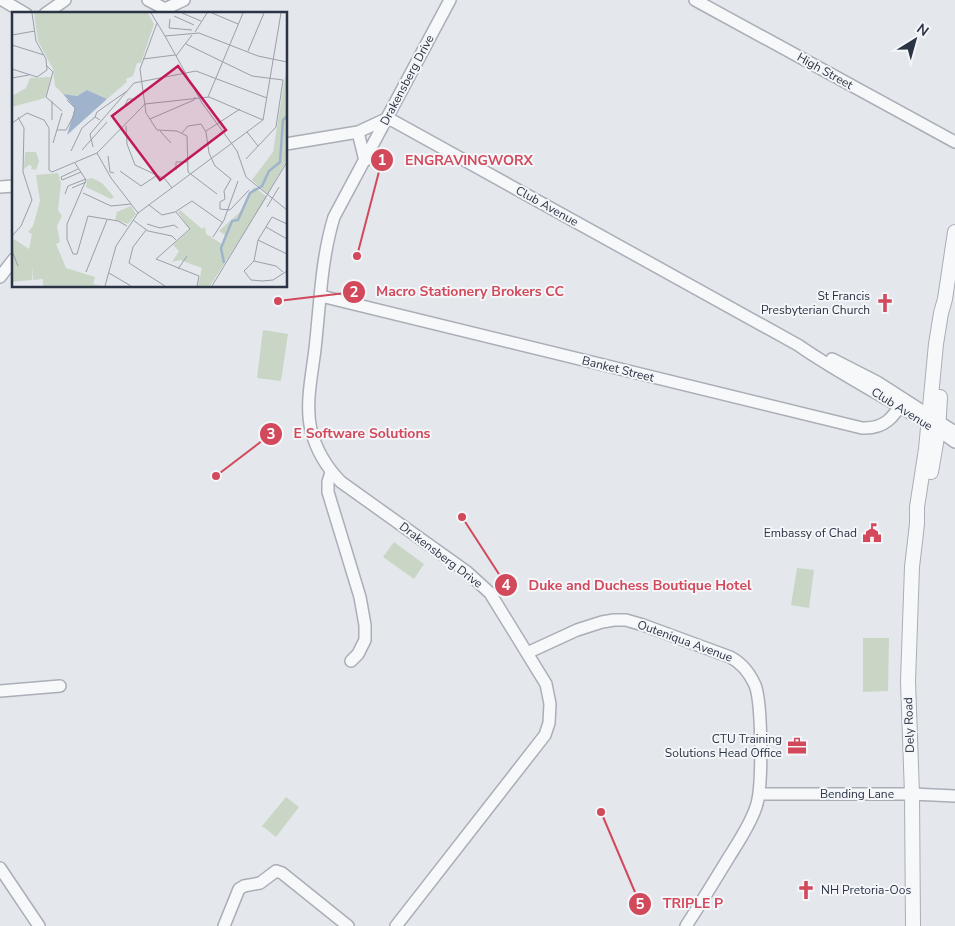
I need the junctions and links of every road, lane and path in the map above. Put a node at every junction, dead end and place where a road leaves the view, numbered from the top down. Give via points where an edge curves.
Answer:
1 (4, 0) edge
2 (65, 0) edge
3 (148, 0) edge
4 (184, 0) edge
5 (450, 0) edge
6 (695, 0) edge
7 (23, 12) edge
8 (48, 12) edge
9 (388, 118) junction
10 (358, 132) junction
11 (955, 142) edge
12 (288, 144) edge
13 (365, 161) junction
14 (955, 232) edge
15 (12, 262) edge
16 (0, 277) edge
17 (321, 296) junction
18 (902, 403) junction
19 (934, 423) junction
20 (955, 432) edge
21 (955, 442) edge
22 (331, 472) junction
23 (527, 653) junction
24 (351, 661) dead end
25 (60, 686) dead end
26 (0, 691) edge
27 (760, 794) junction
28 (912, 794) junction
29 (955, 796) edge
30 (0, 868) edge
31 (39, 926) edge
32 (224, 926) edge
33 (348, 926) edge
34 (396, 926) edge
35 (686, 926) edge
36 (913, 926) edge

1 - 7 street
2 - 8 street
3 - 4 street via 166,9
5 - 9 street, Drakensberg Drive
6 - 11 street, High Street
9 - 10 street
9 - 13 street, Drakensberg Drive
9 - 18 street, Club Avenue via 798,345 863,374
10 - 12 street
10 - 13 street
13 - 17 street, Drakensberg Drive via 334,217
14 - 19 street, Dely Road via 938,326
15 - 16 street
17 - 18 street, Banket Street via 862,428 882,425
17 - 22 street, Drakensberg Drive via 309,416 316,444
18 - 19 street, Club Avenue
19 - 20 street, Club Avenue
19 - 21 street, Club Avenue
19 - 28 street, Dely Road via 912,567 908,682
22 - 23 street, Drakensberg Drive via 356,494 480,582
22 - 24 street via 328,492 366,625 365,640
23 - 27 street, Outeniqua Avenue via 577,630 602,622 626,620 737,660 749,673 758,696
23 - 34 street, Drakensberg Drive via 548,692 549,722 545,735
25 - 26 street
27 - 28 street, Bending Lane
27 - 35 street, Outeniqua Avenue via 748,826
28 - 29 street, Bending Lane
28 - 36 street, Dely Road
30 - 31 street
32 - 33 street via 239,889 260,883 276,872 282,873

